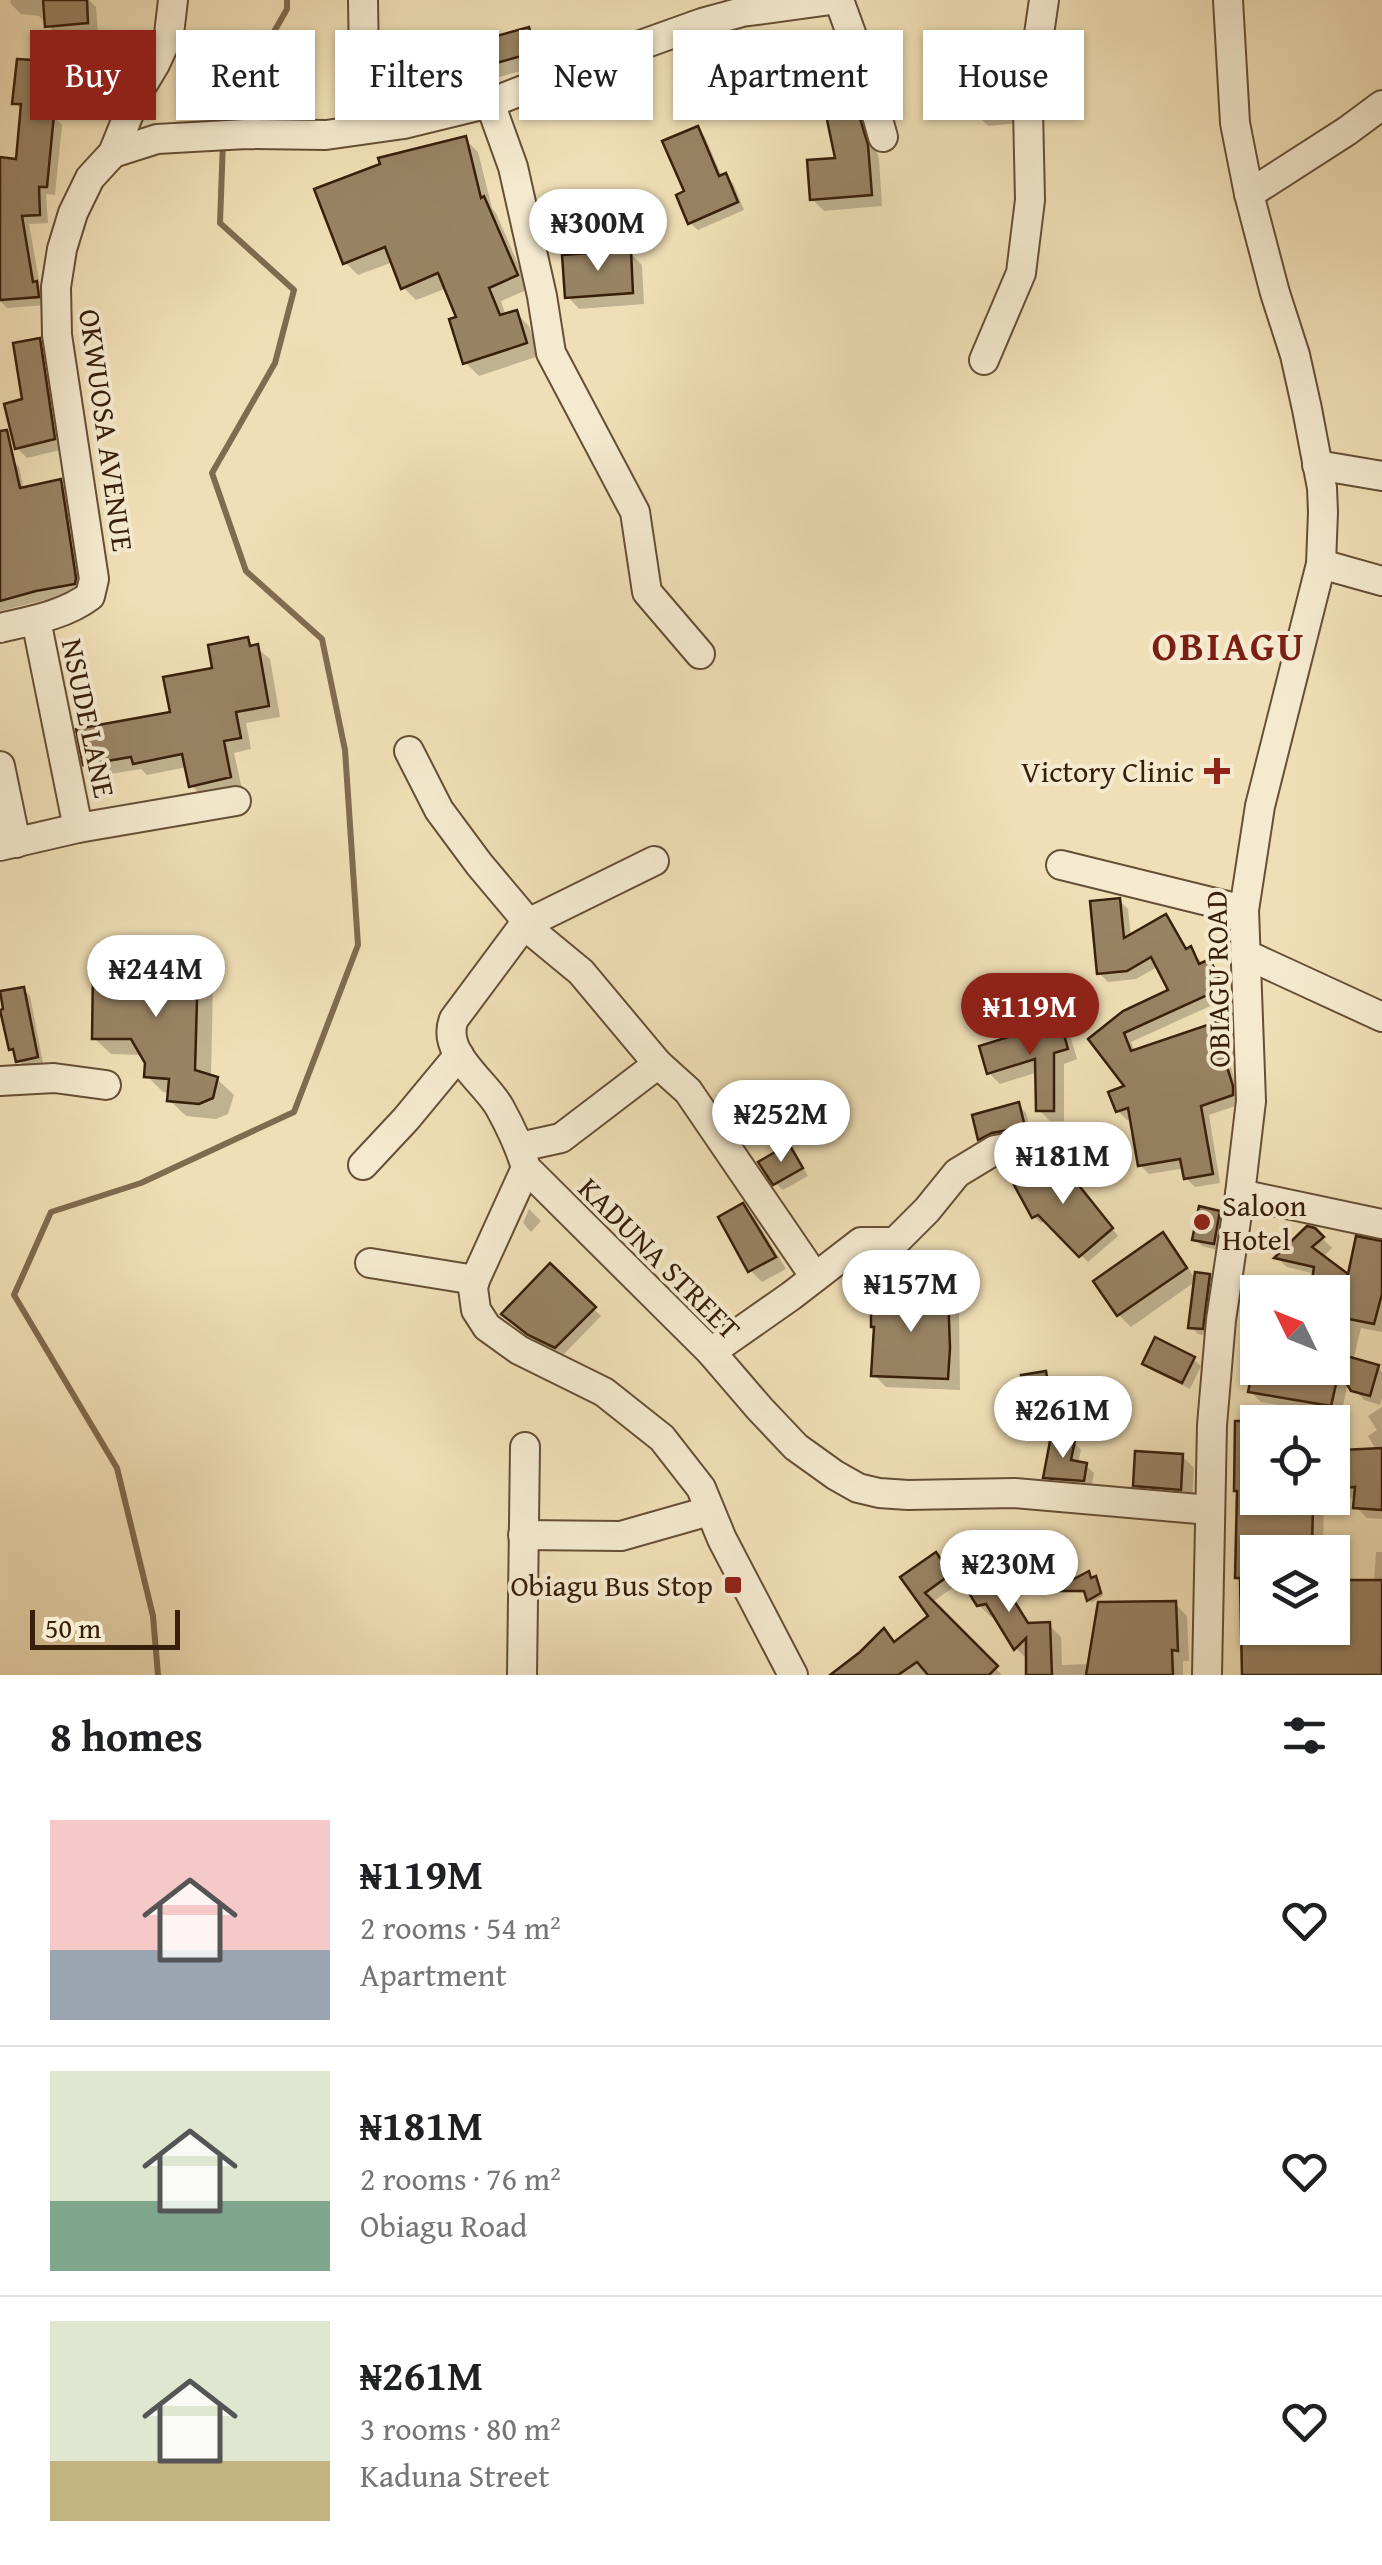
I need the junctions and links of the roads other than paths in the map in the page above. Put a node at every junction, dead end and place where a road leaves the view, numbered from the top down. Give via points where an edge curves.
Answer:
1 (173, 0) edge
2 (363, 0) edge
3 (831, 0) edge
4 (839, 0) edge
5 (1044, 0) edge
6 (1228, 0) edge
7 (742, 6) edge
8 (499, 99) edge
9 (1382, 105) edge
10 (420, 120) edge
11 (496, 120) edge
12 (365, 129) junction
13 (883, 137) dead end
14 (112, 153) junction
15 (1249, 194) junction
16 (984, 360) dead end
17 (1317, 465) junction
18 (1382, 476) edge
19 (1320, 564) junction
20 (1382, 581) edge
21 (36, 620) junction
22 (0, 628) edge
23 (700, 654) dead end
24 (408, 751) dead end
25 (0, 766) edge
26 (236, 800) dead end
27 (78, 828) junction
28 (8, 844) edge
29 (654, 861) dead end
30 (1061, 865) dead end
31 (1244, 910) junction
32 (524, 926) junction
33 (1245, 954) junction
34 (1382, 1016) edge
35 (459, 1054) junction
36 (658, 1064) junction
37 (0, 1081) edge
38 (106, 1086) dead end
39 (1080, 1139) dead end
40 (523, 1158) junction
41 (363, 1166) dead end
42 (1240, 1194) junction
43 (1382, 1224) edge
44 (370, 1263) dead end
45 (815, 1277) junction
46 (476, 1280) junction
47 (711, 1352) junction
48 (524, 1446) dead end
49 (1210, 1510) junction
50 (709, 1511) junction
51 (524, 1536) junction
52 (522, 1675) edge
53 (793, 1675) edge
54 (1206, 1675) edge

1 - 14 street, OKWUOSA AVENUE via 169,34
2 - 12 street
3 - 7 street
4 - 13 street
5 - 16 street via 1028,109 1030,200 1022,273
6 - 15 street, OBIAGU ROAD via 1235,124
7 - 8 street
9 - 15 street
10 - 12 street
11 - 23 street via 513,167 552,354 636,512 647,592
12 - 14 street via 157,139
14 - 21 street, OKWUOSA AVENUE via 73,213 56,287 94,579 80,604
15 - 17 street, OBIAGU ROAD
17 - 18 street
17 - 19 street, OBIAGU ROAD
19 - 20 street
19 - 31 street, OBIAGU ROAD via 1260,806
21 - 22 street
21 - 27 street, NSUDE LANE
24 - 32 street via 439,810 522,914
25 - 28 street
26 - 27 street
27 - 28 street
29 - 32 street
30 - 31 street
31 - 33 street, OBIAGU ROAD
32 - 35 street via 454,1019 452,1042
32 - 36 street via 581,972
33 - 34 street
33 - 42 street, OBIAGU ROAD via 1251,1101
35 - 40 street, KADUNA STREET via 498,1104
35 - 41 street
36 - 40 street via 561,1138
36 - 45 street via 688,1091
37 - 38 street via 54,1078
39 - 45 street via 996,1150 958,1172 895,1242 861,1242
40 - 46 street
40 - 47 street, KADUNA STREET
42 - 43 street
42 - 49 street, OBIAGU ROAD via 1221,1320
44 - 46 street
45 - 47 street
46 - 50 street via 476,1310 488,1327 604,1392 662,1438 701,1488
47 - 49 street, KADUNA STREET via 796,1447 858,1488 908,1495 1014,1492
48 - 51 street
49 - 54 street, OBIAGU ROAD
50 - 51 street via 621,1536
50 - 53 street
51 - 52 street

